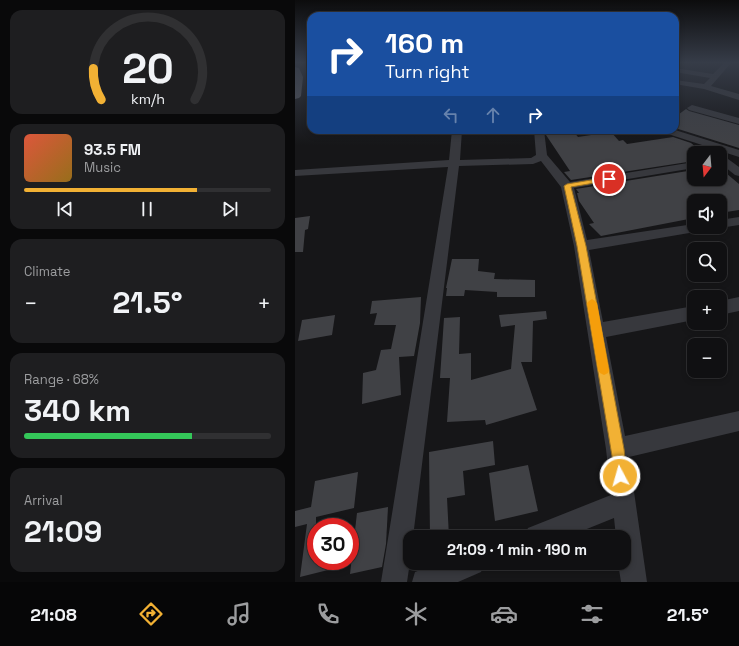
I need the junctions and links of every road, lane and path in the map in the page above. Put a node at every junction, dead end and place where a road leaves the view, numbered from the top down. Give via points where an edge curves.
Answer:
1 (716, 90) edge
2 (739, 97) edge
3 (692, 108) dead end
4 (739, 121) edge
5 (457, 134) edge
6 (541, 134) edge
7 (678, 134) edge
8 (701, 142) junction
9 (706, 146) edge
10 (739, 154) edge
11 (542, 156) junction
12 (454, 163) junction
13 (727, 164) edge
14 (687, 166) edge
15 (295, 173) edge
16 (739, 173) edge
17 (567, 186) junction
18 (739, 221) edge
19 (727, 223) edge
20 (687, 229) edge
21 (581, 246) junction
22 (739, 304) edge
23 (727, 307) edge
24 (687, 314) edge
25 (597, 331) junction
26 (739, 421) edge
27 (617, 449) junction
28 (623, 502) junction
29 (554, 530) edge
30 (455, 570) edge
31 (394, 582) edge
32 (425, 582) edge
33 (634, 582) edge

1 - 2 street
3 - 4 street
5 - 12 street
6 - 11 street
7 - 8 street
8 - 9 street
8 - 10 street
11 - 12 street via 533,161
11 - 17 street
12 - 15 street
12 - 31 street
13 - 16 street
14 - 17 street
17 - 21 street
18 - 19 street
20 - 21 street
21 - 25 street
22 - 23 street
24 - 25 street
25 - 27 street
26 - 27 street
27 - 28 street
28 - 29 street
28 - 33 street
30 - 32 street

